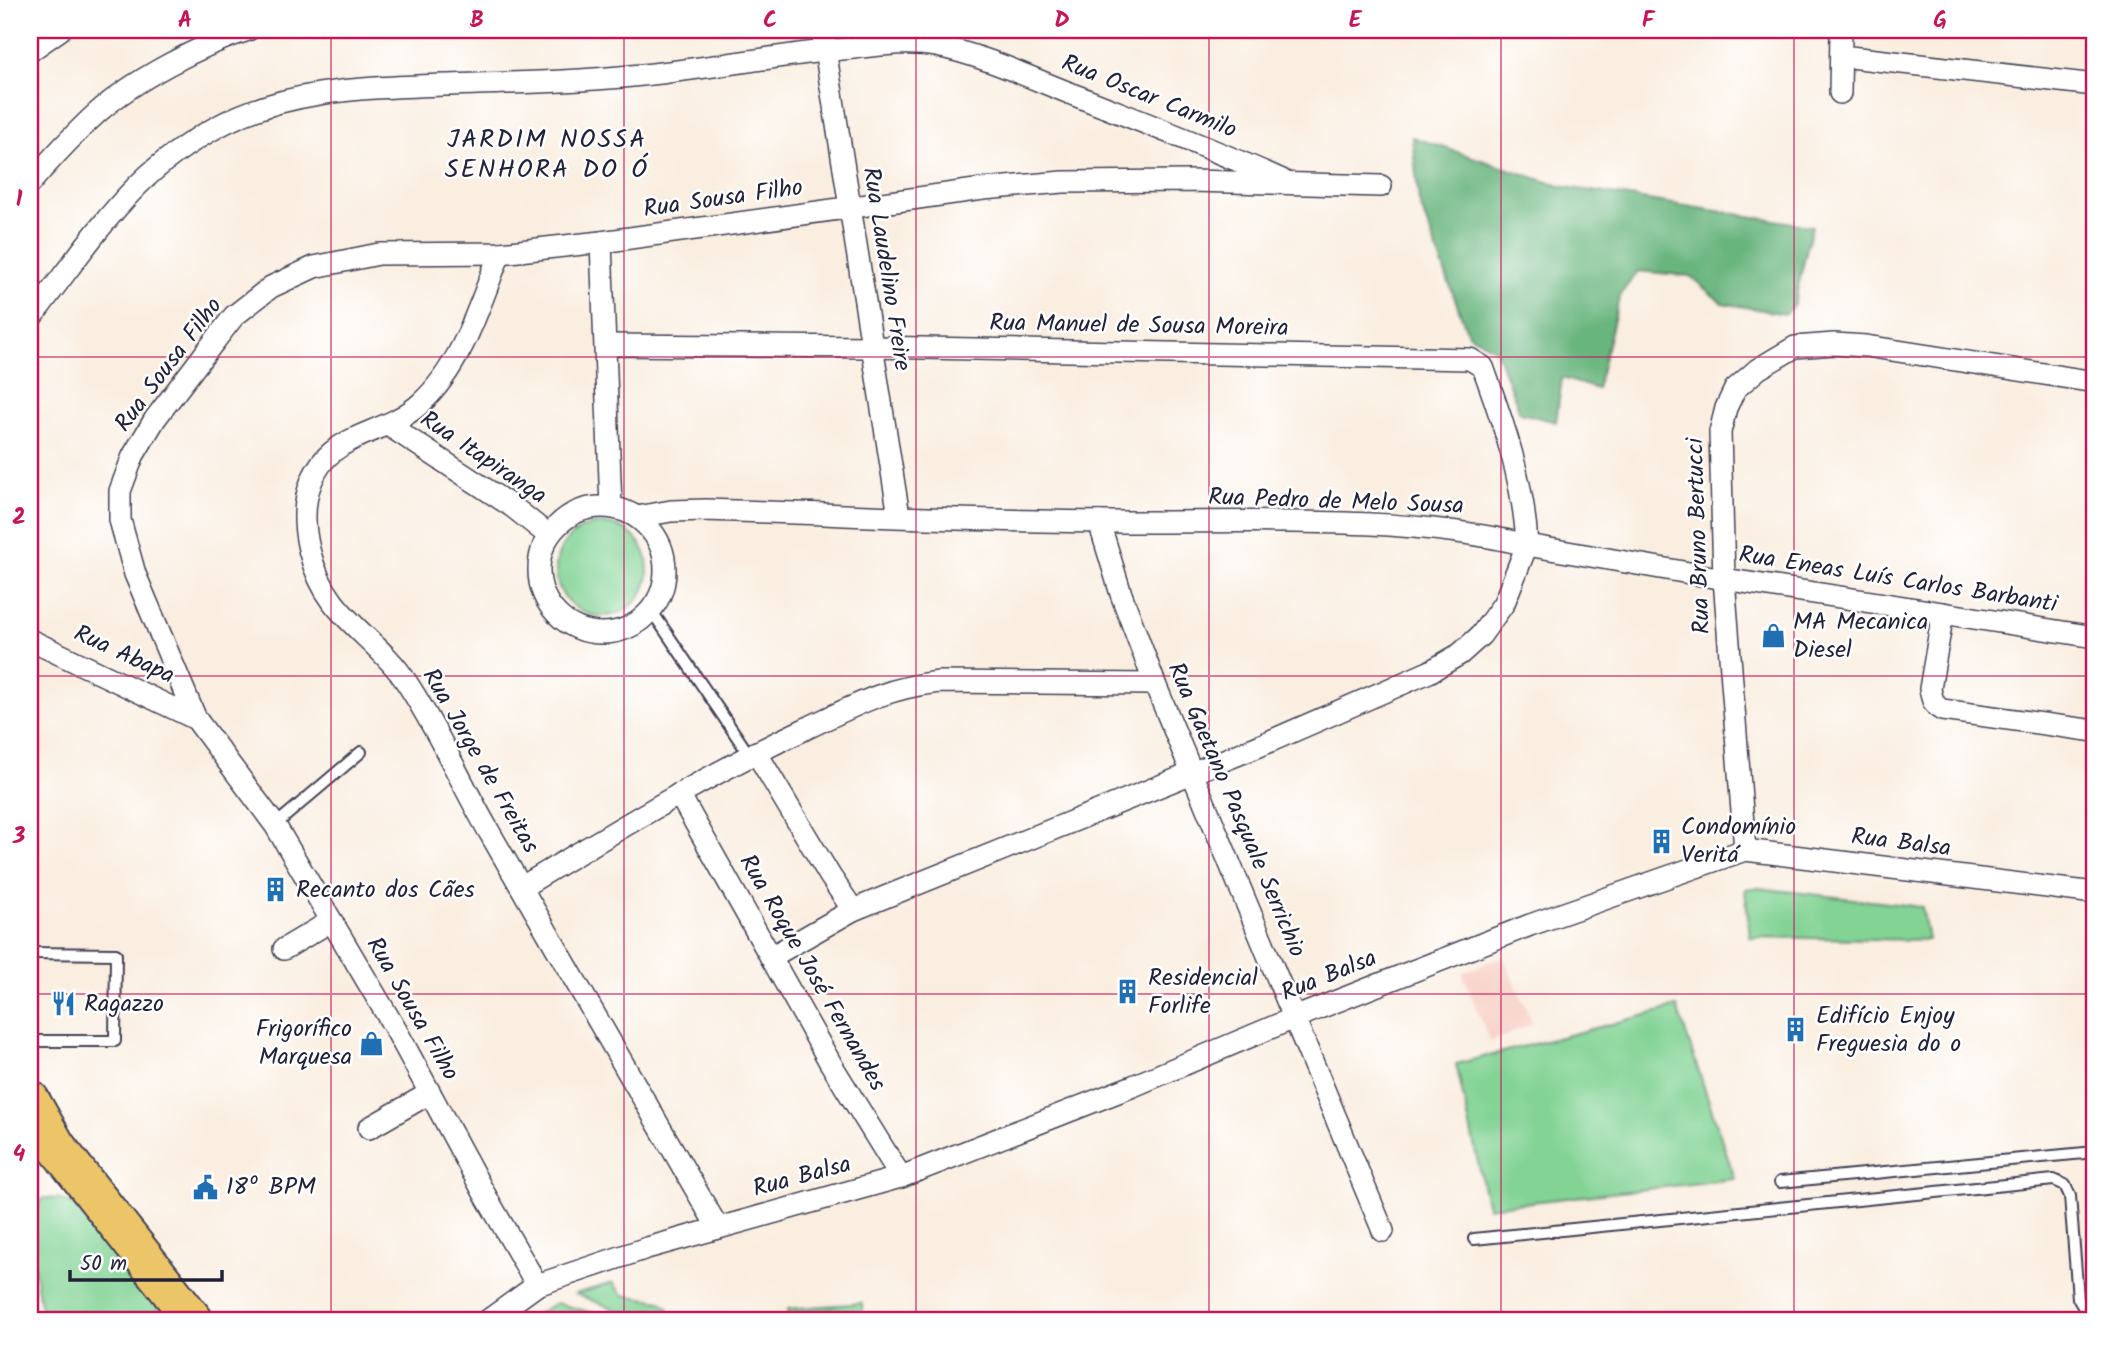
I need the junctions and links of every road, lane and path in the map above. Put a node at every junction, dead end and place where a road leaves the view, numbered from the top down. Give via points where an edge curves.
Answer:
1 (60, 30) edge
2 (248, 30) edge
3 (1841, 30) edge
4 (823, 40) edge
5 (30, 51) edge
6 (1841, 56) junction
7 (2095, 85) edge
8 (1840, 93) dead end
9 (30, 183) edge
10 (1293, 185) junction
11 (1381, 186) dead end
12 (850, 208) junction
13 (601, 242) junction
14 (500, 253) junction
15 (30, 319) edge
16 (606, 345) junction
17 (872, 347) junction
18 (2095, 382) edge
19 (388, 425) junction
20 (611, 507) junction
21 (898, 516) junction
22 (637, 517) junction
23 (1099, 522) junction
24 (548, 535) junction
25 (1527, 545) junction
26 (1724, 579) junction
27 (651, 610) junction
28 (1943, 613) junction
29 (2095, 637) edge
30 (30, 640) edge
31 (1155, 684) junction
32 (196, 719) junction
33 (2095, 731) edge
34 (361, 752) dead end
35 (753, 754) junction
36 (1193, 773) junction
37 (679, 794) junction
38 (275, 825) junction
39 (1745, 850) junction
40 (522, 887) junction
41 (2095, 893) edge
42 (853, 910) junction
43 (331, 921) junction
44 (284, 948) dead end
45 (30, 953) edge
46 (771, 957) junction
47 (1294, 1018) junction
48 (30, 1041) edge
49 (430, 1093) junction
50 (30, 1100) edge
51 (369, 1128) dead end
52 (2095, 1152) edge
53 (901, 1177) junction
54 (1780, 1182) dead end
55 (718, 1228) junction
56 (1383, 1231) dead end
57 (1474, 1239) dead end
58 (537, 1285) junction
59 (2095, 1313) edge
60 (194, 1321) edge
61 (487, 1321) edge

1 - 5 street
2 - 9 street via 177,61 120,96
3 - 6 street
4 - 10 street, Rua Oscar Carmilo via 931,45 961,51
4 - 12 street, Rua Laudelino Freire
4 - 15 street, Rua Oscar Carmilo via 639,75 370,88 262,106 179,150 138,185
6 - 7 street
6 - 8 street
10 - 11 street, Rua Sousa Filho
10 - 12 street, Rua Sousa Filho via 1063,182
12 - 13 street, Rua Sousa Filho
12 - 17 street, Rua Laudelino Freire
13 - 14 street, Rua Sousa Filho
13 - 16 street
14 - 19 street, Rua Jorge de Freitas via 456,356 421,404
14 - 32 street, Rua Sousa Filho via 379,254 314,267 271,287 234,316 155,419 133,456 120,491 120,520 135,574
16 - 17 street, Rua Manuel de Sousa Moreira
16 - 20 street
17 - 21 street, Rua Laudelino Freire
17 - 25 street, Rua Manuel de Sousa Moreira via 1470,359 1483,367 1516,465
18 - 26 street, Rua Bruno Bertucci via 1866,346 1795,347 1735,389 1726,408 1720,432
19 - 24 street, Rua Itapiranga
19 - 40 street, Rua Jorge de Freitas via 355,436 324,461 307,496 308,546 333,601 402,675 420,702
20 - 22 street
20 - 24 street via 575,512
21 - 22 street, Rua Pedro de Melo Sousa via 706,510
21 - 23 street, Rua Pedro de Melo Sousa
22 - 27 street via 652,531 665,562 665,579
23 - 25 street, Rua Pedro de Melo Sousa via 1419,528
23 - 31 street, Rua Gaetano Pasquale Serrichio
24 - 27 street via 538,576 544,597 556,614 594,633 615,632 635,624
25 - 26 street, Rua Eneas Luís Carlos Barbanti
25 - 36 street via 1504,603 1460,654 1429,672
26 - 28 street, Rua Eneas Luís Carlos Barbanti
26 - 39 street, Rua Bruno Bertucci
27 - 35 lane
28 - 29 street, Rua Eneas Luís Carlos Barbanti
28 - 33 street via 1930,689 1937,707
30 - 32 street, Rua Abapa
31 - 35 street via 939,682 908,686 880,694
31 - 36 street, Rua Gaetano Pasquale Serrichio
32 - 38 street, Rua Sousa Filho
34 - 38 lane
35 - 37 street
35 - 42 street
36 - 42 street
36 - 47 street, Rua Gaetano Pasquale Serrichio
37 - 40 street
37 - 46 street, Rua Roque José Fernandes
38 - 43 street, Rua Sousa Filho
39 - 41 street, Rua Balsa
39 - 47 street, Rua Balsa via 1530,925
40 - 55 street, Rua Jorge de Freitas
42 - 46 street
43 - 44 street
43 - 49 street, Rua Sousa Filho
45 - 48 lane via 116,954 115,1041
46 - 53 street, Rua Roque José Fernandes
47 - 53 street, Rua Balsa
47 - 56 street, Rua Gaetano Pasquale Serrichio
49 - 51 street
49 - 58 street, Rua Sousa Filho
50 - 60 highway via 56,1146
52 - 54 lane
53 - 55 street, Rua Balsa
55 - 58 street, Rua Balsa
57 - 59 lane via 2054,1180 2065,1185 2070,1196 2078,1298 2085,1310
58 - 61 street, Rua Balsa

